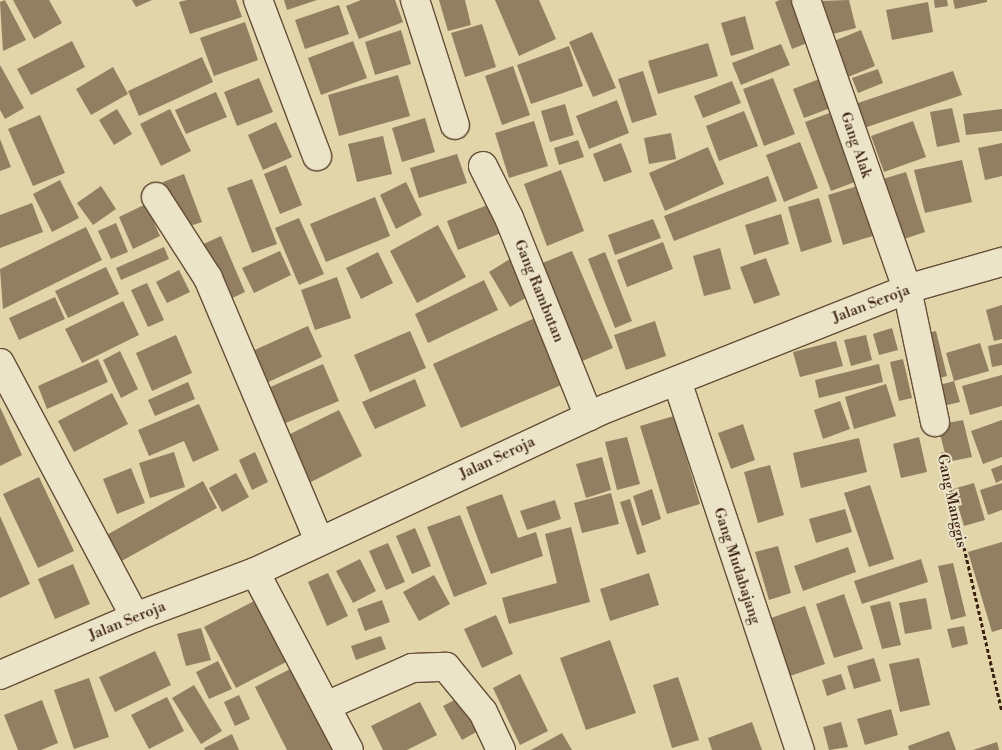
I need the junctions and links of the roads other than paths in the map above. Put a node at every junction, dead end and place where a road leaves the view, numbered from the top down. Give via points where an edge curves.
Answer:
1 (258, 0) edge
2 (415, 0) edge
3 (806, 0) edge
4 (455, 125) dead end
5 (317, 156) dead end
6 (483, 166) dead end
7 (156, 197) dead end
8 (1002, 262) edge
9 (907, 289) junction
10 (0, 363) edge
11 (677, 381) junction
12 (589, 417) junction
13 (935, 422) road end
14 (318, 539) junction
15 (255, 572) junction
16 (135, 617) junction
17 (0, 675) edge
18 (326, 706) junction
19 (349, 750) edge
20 (501, 750) edge
21 (800, 750) edge

1 - 5 street
2 - 4 street
3 - 9 street, Gang Alak
6 - 12 street, Gang Rambutan via 510,218
7 - 14 street via 208,278
8 - 9 street, Jalan Seroja
9 - 11 street, Jalan Seroja
9 - 13 street
10 - 16 street
11 - 12 street, Jalan Seroja
11 - 21 street, Gang Mudabajang
12 - 14 street, Jalan Seroja
14 - 15 street, Jalan Seroja
15 - 16 street, Jalan Seroja
15 - 18 street
16 - 17 street, Jalan Seroja
18 - 19 street
18 - 20 street via 412,668 446,667 482,712

